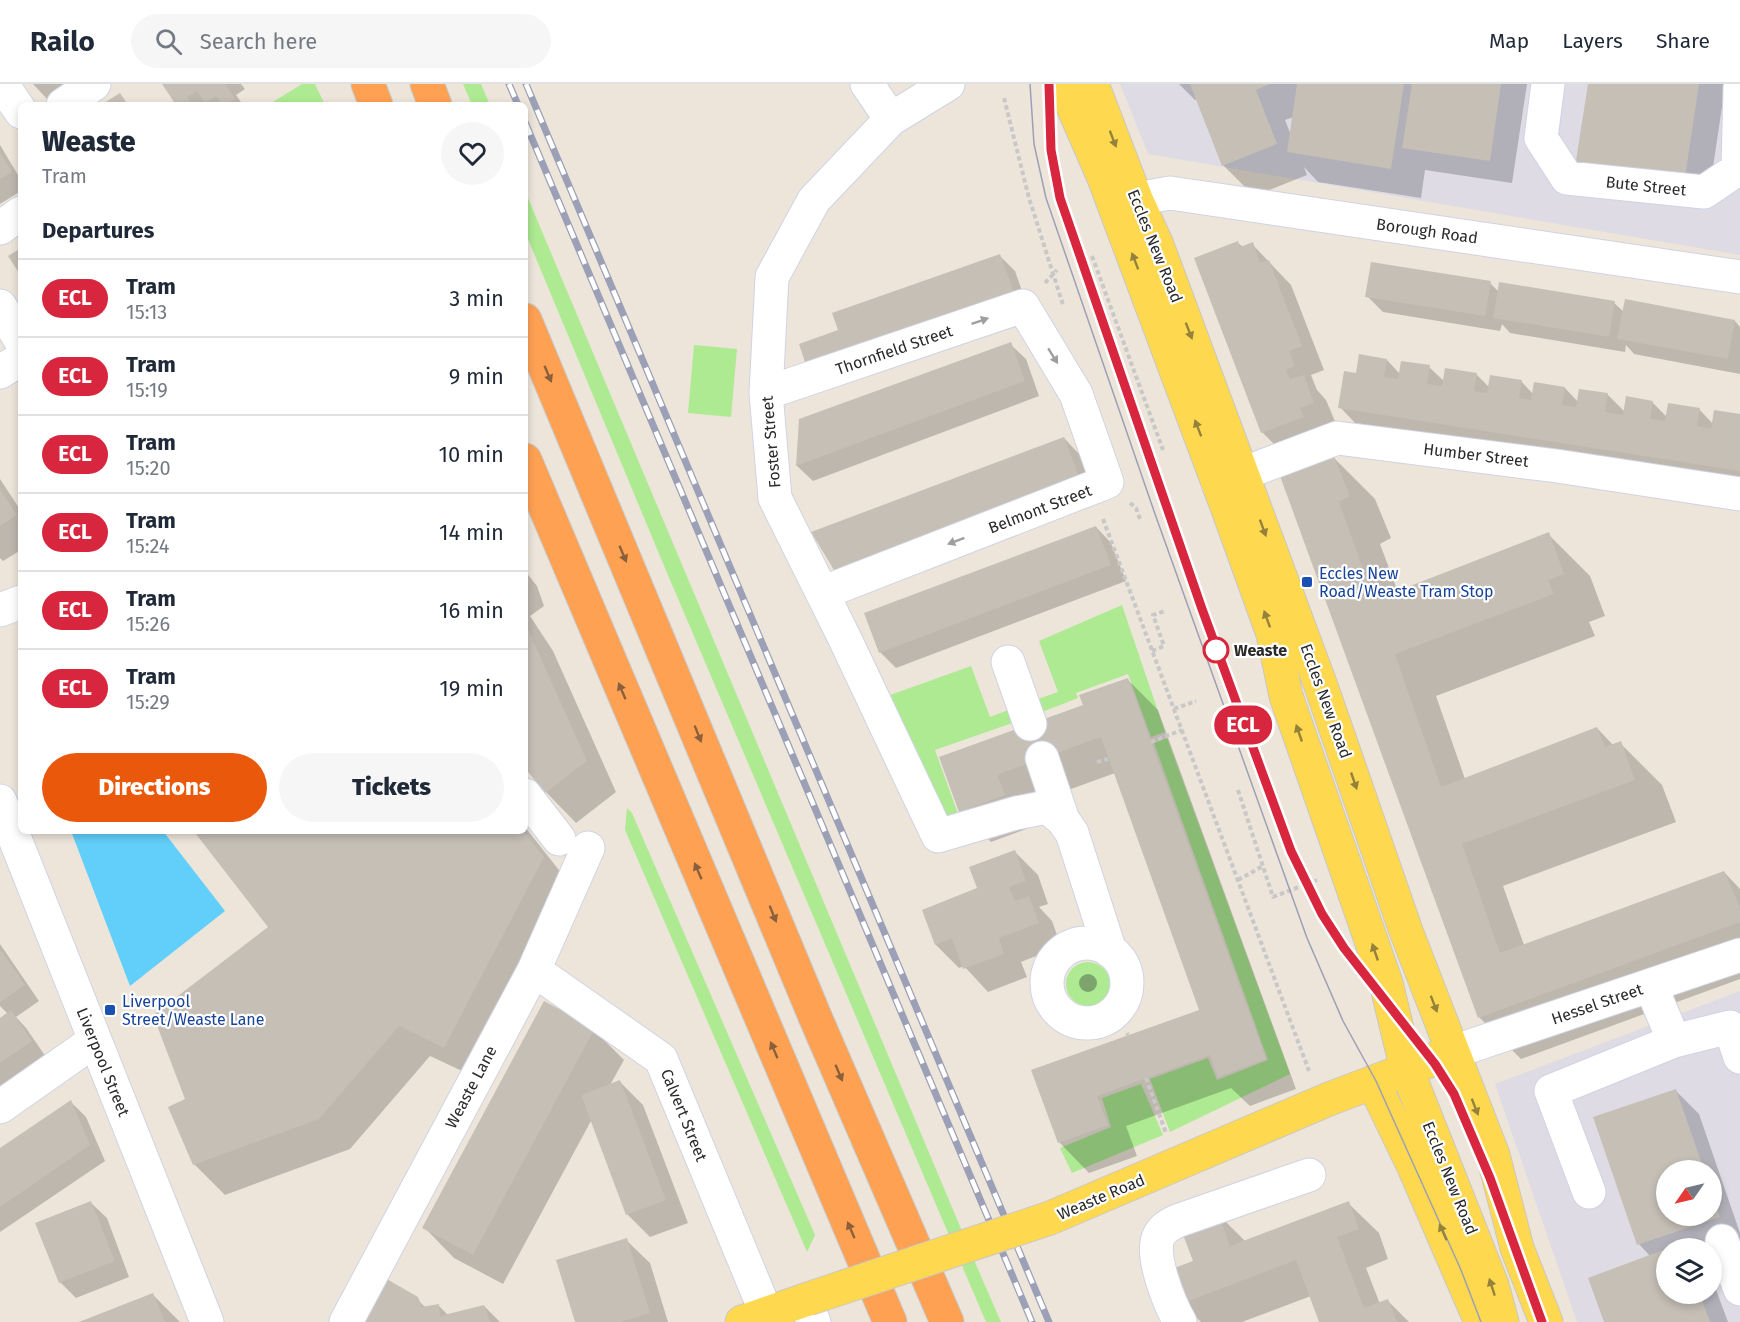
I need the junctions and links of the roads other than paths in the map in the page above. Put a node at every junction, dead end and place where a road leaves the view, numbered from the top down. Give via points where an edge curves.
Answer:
1 (2, 84) edge
2 (94, 84) edge
3 (368, 84) edge
4 (426, 84) edge
5 (867, 84) edge
6 (1063, 84) edge
7 (1092, 84) edge
8 (1548, 84) edge
9 (945, 85) edge
10 (1740, 88) edge
11 (67, 102) edge
12 (375, 102) edge
13 (434, 102) edge
14 (18, 108) edge
15 (891, 119) junction
16 (1126, 202) junction
17 (18, 215) edge
18 (0, 228) edge
19 (1740, 277) edge
20 (0, 306) edge
21 (1023, 306) joint
22 (528, 327) edge
23 (18, 336) edge
24 (18, 361) edge
25 (0, 372) edge
26 (766, 393) junction
27 (528, 467) edge
28 (1231, 478) junction
29 (1740, 494) edge
30 (822, 593) junction
31 (18, 603) edge
32 (0, 610) edge
33 (1008, 662) dead end
34 (1030, 724) dead end
35 (1042, 758) dead end
36 (528, 798) edge
37 (0, 801) edge
38 (1063, 819) junction
39 (1110, 951) dead end
40 (1740, 955) edge
41 (534, 970) junction
42 (1651, 986) junction
43 (94, 1041) junction
44 (1674, 1041) junction
45 (1453, 1052) junction
46 (1740, 1057) edge
47 (1407, 1070) junction
48 (1373, 1082) junction
49 (0, 1107) edge
50 (1310, 1175) dead end
51 (1589, 1192) dead end
52 (1722, 1241) dead end
53 (1740, 1289) edge
54 (809, 1307) edge
55 (754, 1318) edge
56 (207, 1322) edge
57 (346, 1322) edge
58 (890, 1322) edge
59 (947, 1322) edge
60 (1180, 1322) edge
61 (1481, 1322) edge
62 (1502, 1322) edge
63 (1546, 1322) edge

1 - 14 street
2 - 11 street
3 - 12 highway
4 - 13 highway
5 - 15 street
6 - 16 main road, Eccles New Road
7 -> 16 main road, Eccles New Road
8 - 10 street, Bute Street via 1541,138 1567,177 1704,192 1738,169
9 - 15 street, Foster Street
15 - 26 street, Foster Street via 814,200 772,278
16 - 19 street, Borough Road via 1170,193
16 - 28 main road, Eccles New Road
17 - 18 street
20 - 23 street
26 -> 21 street, Thornfield Street
21 -> 30 street, Belmont Street via 1076,394 1107,483
22 -> 59 highway via 816,1019
24 - 25 street
26 - 30 street, Foster Street via 775,498
58 -> 27 highway
28 - 29 street, Humber Street via 1336,438
28 -> 45 main road, Eccles New Road via 1322,686 1406,931
47 -> 28 main road, Eccles New Road via 1386,983 1286,696
30 - 38 street, Foster Street via 938,836 1047,807
31 - 32 street
33 - 34 street
35 - 38 street
36 - 41 street, Weaste Lane via 573,844
37 - 43 street, Liverpool Street
38 - 39 street via 1072,833
40 - 42 street, Hessel Street
41 - 55 street, Calvert Street via 661,1059
41 - 57 street, Weaste Lane
42 - 44 street
42 - 45 street, Hessel Street
43 - 49 street
43 - 56 street, Liverpool Street
44 - 46 street via 1730,1027
44 - 51 street via 1551,1091
45 - 47 main road, Weaste Road
45 -> 63 main road, Eccles New Road via 1497,1165 1517,1248
47 - 48 main road, Weaste Road
62 -> 47 main road, Eccles New Road via 1492,1285
48 - 54 main road, Weaste Road, bridge via 1050,1218
61 -> 48 main road
50 - 60 street via 1166,1227 1158,1238 1158,1265
52 - 53 street
54 - 55 main road, Weaste Road

